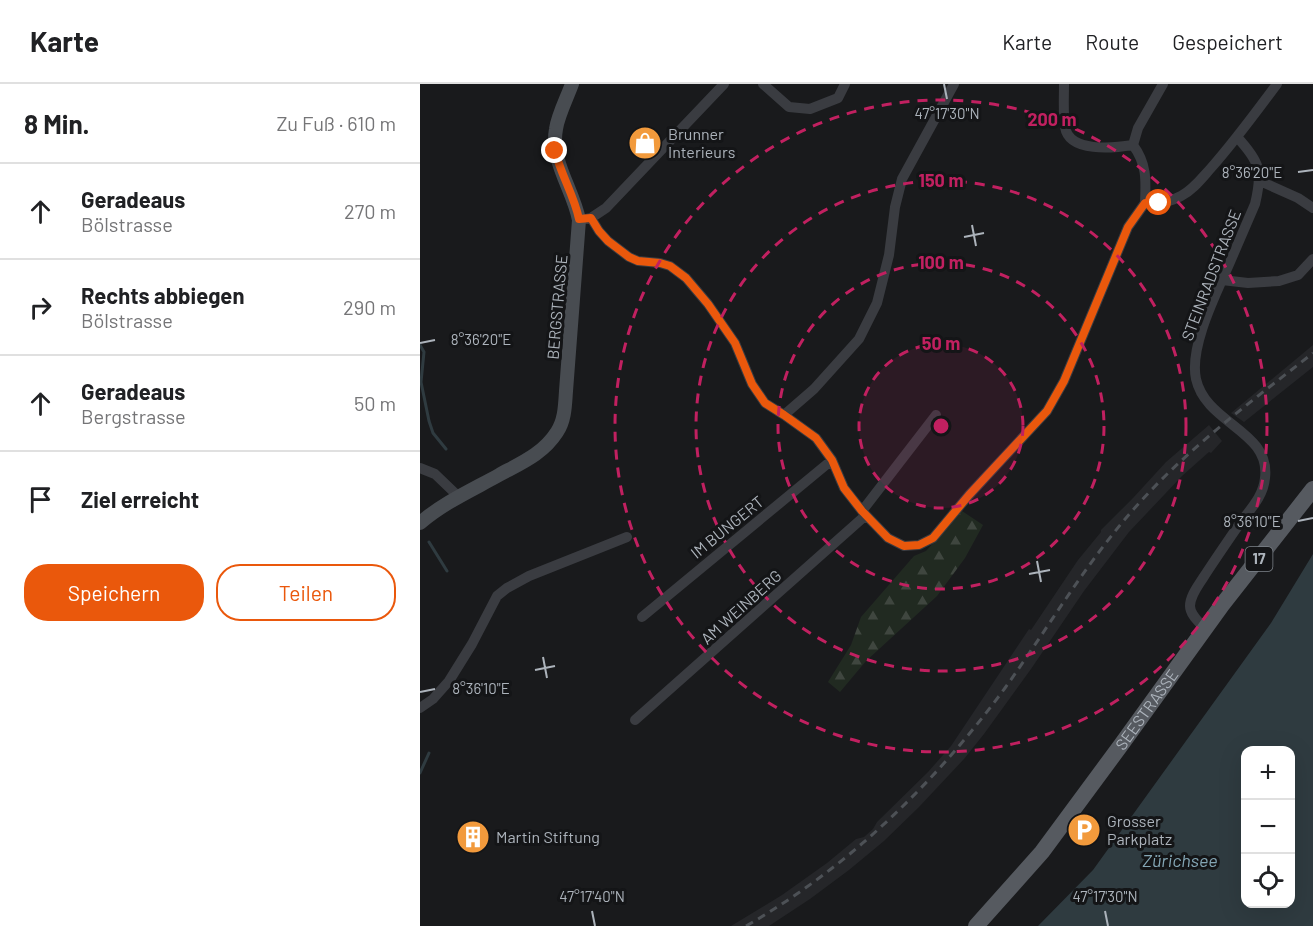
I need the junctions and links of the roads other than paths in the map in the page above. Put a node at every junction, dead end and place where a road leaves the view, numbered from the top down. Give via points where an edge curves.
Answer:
1 (572, 84) edge
2 (724, 84) edge
3 (763, 84) edge
4 (845, 84) edge
5 (954, 84) edge
6 (1064, 84) edge
7 (1163, 84) edge
8 (1277, 84) edge
9 (1238, 137) junction
10 (1133, 145) junction
11 (1260, 181) junction
12 (1145, 203) junction
13 (1313, 208) edge
14 (585, 219) junction
15 (1313, 259) edge
16 (1222, 280) junction
17 (784, 415) junction
18 (936, 415) dead end
19 (832, 460) junction
20 (420, 468) edge
21 (1313, 489) edge
22 (464, 494) junction
23 (864, 513) junction
24 (420, 523) edge
25 (627, 537) dead end
26 (642, 617) dead end
27 (1205, 629) junction
28 (420, 708) edge
29 (636, 720) dead end
30 (976, 926) edge

1 - 14 street, BERGSTRASSE via 556,126 555,151
2 - 14 street via 606,208
3 - 4 street via 789,107 810,109 838,98
5 - 17 street via 902,178 877,303 859,339
6 - 10 street via 1065,130 1072,139 1092,147
7 - 10 street via 1138,128
8 - 9 street
9 - 11 street via 1257,164
9 - 12 street via 1191,190 1175,199
10 - 12 street via 1144,164
11 - 13 street
11 - 16 street, STEINRADSTRASSE via 1255,204
12 - 23 street via 1128,227 1064,381 1047,411 933,538 919,545 904,546 888,538
14 - 17 street via 629,257 670,266 686,278 735,343 752,385 765,403
14 - 22 street, BERGSTRASSE via 564,415 559,430 535,456
15 - 16 street via 1298,275 1279,281
16 - 27 street, STEINRADSTRASSE via 1198,342 1196,378 1210,406 1260,450 1266,472 1258,500 1194,592 1190,609
17 - 19 street via 816,438
18 - 23 street, AM WEINBERG
19 - 23 street via 844,488
19 - 26 street, IM BUNGERT
20 - 22 street
21 - 27 main road, SEESTRASSE / 17
22 - 24 street, BERGSTRASSE
23 - 29 street, AM WEINBERG
25 - 28 street via 529,576 497,596 449,681
27 - 30 main road, SEESTRASSE / 17 via 1042,852

